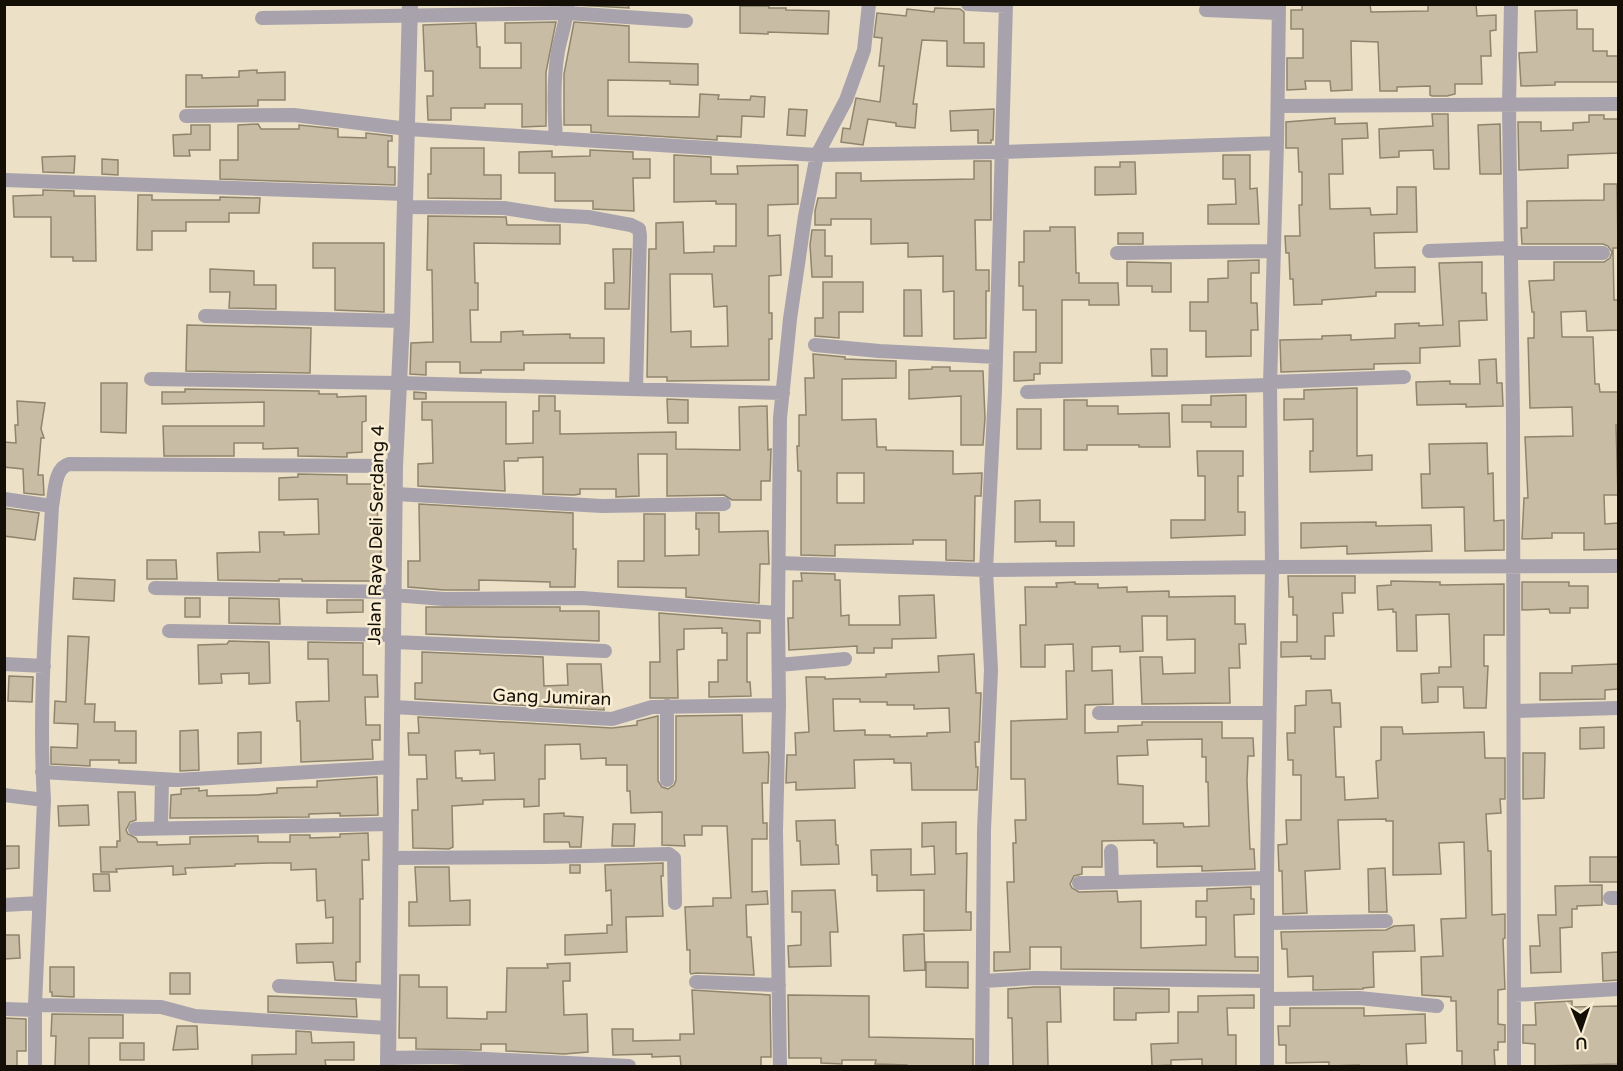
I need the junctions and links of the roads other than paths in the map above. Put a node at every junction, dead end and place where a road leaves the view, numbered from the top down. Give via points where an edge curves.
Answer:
1 (869, 4) edge
2 (969, 4) edge
3 (1511, 4) edge
4 (1006, 5) edge
5 (567, 9) edge
6 (1279, 9) edge
7 (410, 10) edge
8 (1206, 10) dead end
9 (262, 18) dead end
10 (686, 21) dead end
11 (1509, 104) junction
12 (1618, 104) edge
13 (1278, 106) junction
14 (186, 116) dead end
15 (408, 129) junction
16 (556, 139) junction
17 (1277, 143) junction
18 (1001, 152) junction
19 (818, 155) junction
20 (4, 180) edge
21 (405, 200) junction
22 (1274, 251) junction
23 (1429, 251) dead end
24 (1510, 251) junction
25 (1117, 253) dead end
26 (1603, 253) dead end
27 (205, 316) dead end
28 (402, 321) junction
29 (815, 345) dead end
30 (996, 357) junction
31 (1404, 377) dead end
32 (151, 379) dead end
33 (398, 383) junction
34 (1270, 384) junction
35 (636, 389) junction
36 (1027, 392) dead end
37 (783, 393) junction
38 (395, 466) junction
39 (396, 494) junction
40 (4, 499) edge
41 (724, 504) dead end
42 (52, 506) junction
43 (779, 563) junction
44 (1618, 566) edge
45 (1272, 567) junction
46 (1514, 568) junction
47 (986, 570) junction
48 (155, 588) dead end
49 (395, 594) junction
50 (778, 613) junction
51 (169, 631) dead end
52 (394, 638) junction
53 (605, 651) dead end
54 (845, 659) dead end
55 (4, 664) edge
56 (778, 665) junction
57 (44, 666) junction
58 (779, 705) junction
59 (667, 706) junction
60 (393, 708) junction
61 (1618, 708) edge
62 (1514, 711) junction
63 (1099, 713) dead end
64 (1269, 713) junction
65 (392, 767) junction
66 (42, 771) junction
67 (162, 779) junction
68 (667, 780) dead end
69 (4, 795) edge
70 (44, 800) junction
71 (391, 824) junction
72 (161, 828) junction
73 (135, 829) dead end
74 (1111, 851) dead end
75 (390, 858) junction
76 (1266, 878) junction
77 (1112, 882) junction
78 (1079, 883) dead end
79 (39, 903) junction
80 (675, 903) dead end
81 (4, 905) edge
82 (1386, 921) dead end
83 (1268, 923) junction
84 (984, 981) junction
85 (1267, 981) junction
86 (696, 982) dead end
87 (779, 985) junction
88 (279, 986) dead end
89 (1618, 989) edge
90 (387, 992) junction
91 (1514, 995) junction
92 (1268, 999) junction
93 (1437, 1006) dead end
94 (35, 1007) junction
95 (4, 1009) edge
96 (387, 1028) junction
97 (388, 1062) edge
98 (34, 1066) edge
99 (629, 1066) edge
100 (780, 1066) edge
101 (982, 1066) edge
102 (1267, 1066) edge
103 (1514, 1066) edge

1 - 19 street via 864,50 846,100
2 - 4 street
3 - 11 street
4 - 18 street
5 - 7 street
5 - 10 street
5 - 16 street via 553,104
6 - 8 street
6 - 13 street
7 - 9 street
7 - 15 street, Jalan Raya Deli Serdang 4
11 - 12 street
11 - 13 street
11 - 24 street
13 - 17 street
14 - 15 street via 294,116
15 - 16 street
15 - 21 street, Jalan Raya Deli Serdang 4
16 - 19 street
17 - 18 street
17 - 22 street
18 - 19 street
18 - 30 street
19 - 37 street via 805,216
20 - 21 street
21 - 28 street, Jalan Raya Deli Serdang 4
21 - 35 street via 504,208 635,226 640,236
22 - 25 street
22 - 34 street
23 - 24 street
24 - 26 street
24 - 46 street
27 - 28 street
28 - 33 street, Jalan Raya Deli Serdang 4
29 - 30 street
30 - 47 street
31 - 34 street
32 - 33 street
33 - 35 street
33 - 38 street, Jalan Raya Deli Serdang 4
34 - 36 street
34 - 45 street
35 - 37 street
37 - 43 street
38 - 39 street, Jalan Raya Deli Serdang 4
38 - 42 street via 69,464 60,471
39 - 41 street via 602,506
39 - 49 street, Jalan Raya Deli Serdang 4
40 - 42 street
42 - 57 street
43 - 47 street
43 - 50 street
44 - 46 street
45 - 46 street
45 - 47 street
45 - 64 street
46 - 62 street
47 - 84 street via 991,670 984,831
48 - 49 street
49 - 50 street via 582,598
49 - 52 street, Jalan Raya Deli Serdang 4
50 - 56 street
51 - 52 street
52 - 53 street
52 - 60 street, Jalan Raya Deli Serdang 4
54 - 56 street
55 - 57 street
56 - 58 street
57 - 66 street
58 - 59 street, Gang Jumiran
58 - 87 street
59 - 60 street, Gang Jumiran via 612,719
59 - 68 street
60 - 65 street, Jalan Raya Deli Serdang 4
61 - 62 street
62 - 91 street
63 - 64 street
64 - 76 street
65 - 67 street
65 - 71 street, Jalan Raya Deli Serdang 4
66 - 67 street
66 - 70 street
67 - 72 street
69 - 70 street
70 - 79 street
71 - 72 street
71 - 75 street, Jalan Raya Deli Serdang 4
72 - 73 street
74 - 77 street
75 - 80 street via 671,854
75 - 90 street, Jalan Raya Deli Serdang 4
76 - 77 street
76 - 83 street
77 - 78 street
79 - 81 street
79 - 94 street
82 - 83 street
83 - 85 street
84 - 85 street
84 - 101 street
85 - 92 street
86 - 87 street
87 - 100 street
88 - 90 street
89 - 91 street
90 - 96 street, Jalan Raya Deli Serdang 4
91 - 103 street
92 - 93 street via 1359,998
92 - 102 street
94 - 95 street
94 - 96 street via 160,1007 195,1016
94 - 98 street
96 - 97 street, Jalan Raya Deli Serdang 4
97 - 99 street via 446,1057

